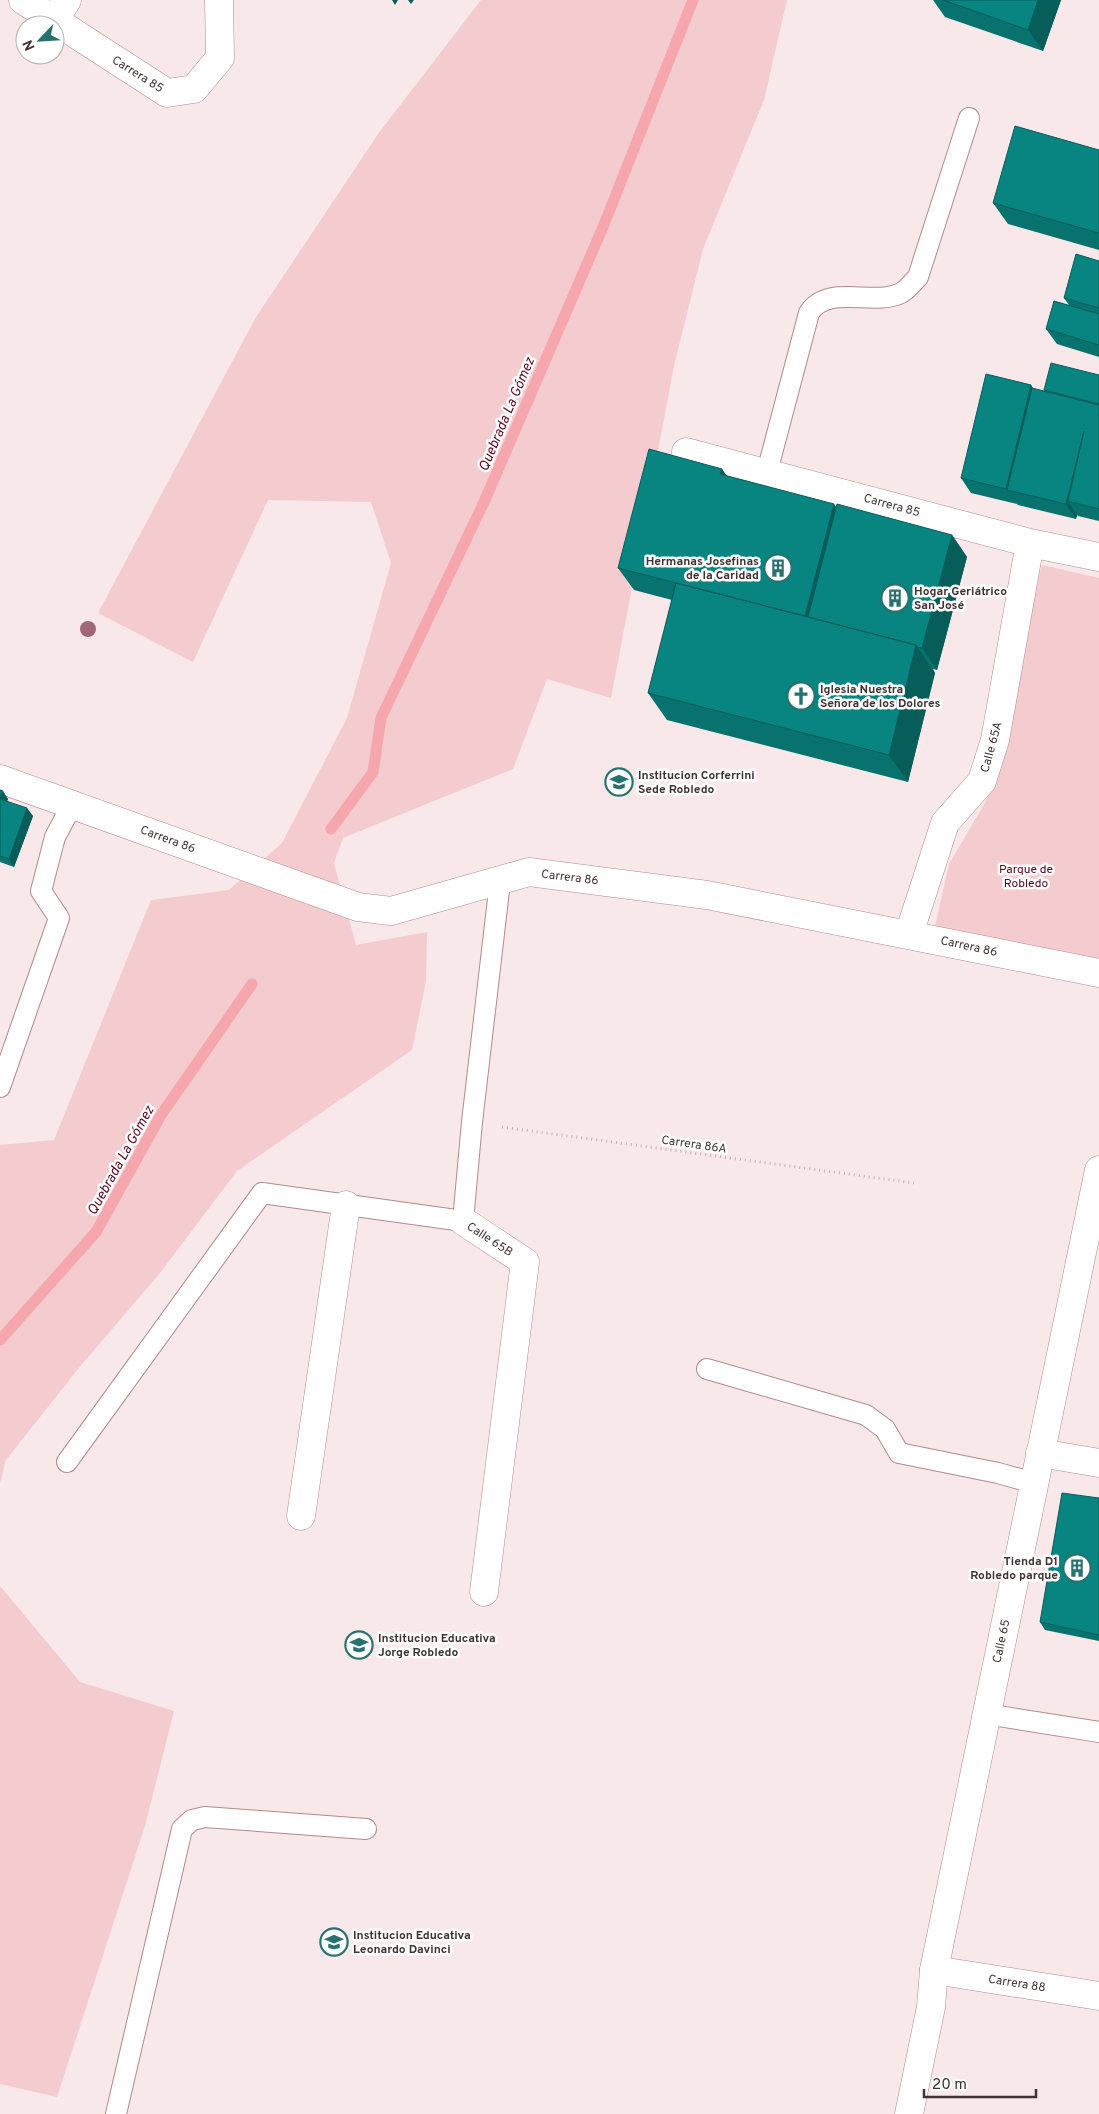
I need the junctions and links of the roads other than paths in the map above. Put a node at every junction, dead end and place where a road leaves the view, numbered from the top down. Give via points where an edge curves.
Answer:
1 (23, 0) edge
2 (219, 0) edge
3 (60, 10) edge
4 (969, 118) dead end
5 (686, 452) dead end
6 (767, 472) junction
7 (1030, 543) junction
8 (1099, 557) edge
9 (0, 780) edge
10 (72, 805) junction
11 (500, 882) junction
12 (909, 934) junction
13 (1099, 973) edge
14 (0, 1087) edge
15 (1099, 1170) edge
16 (346, 1205) junction
17 (463, 1221) junction
18 (707, 1369) dead end
19 (1040, 1452) junction
20 (67, 1462) dead end
21 (1099, 1462) edge
22 (1034, 1483) junction
23 (301, 1516) dead end
24 (484, 1592) dead end
25 (986, 1714) junction
26 (1099, 1732) edge
27 (366, 1830) dead end
28 (934, 1970) junction
29 (1099, 1996) edge
30 (116, 2114) edge
31 (909, 2114) edge

1 - 3 street, Carrera 85
2 - 3 street, Carrera 85 via 220,58 194,89 167,93
4 - 6 lane via 918,277 902,293 888,297 833,298 814,304
5 - 6 street, Carrera 85
6 - 7 street, Carrera 85
7 - 8 street, Carrera 85
7 - 12 street, Calle 65A via 995,740 982,781 946,823
9 - 10 street, Carrera 86
10 - 11 street, Carrera 86 via 358,907 391,911
10 - 14 lane via 55,837 41,890 59,918
11 - 12 street, Carrera 86 via 529,872 707,895
11 - 17 lane, Calle 65B
12 - 13 street, Carrera 86
15 - 19 street, Calle 65
16 - 17 lane
16 - 20 lane via 262,1193
16 - 23 street
17 - 24 street, Calle 65B via 524,1262
18 - 22 lane via 866,1415 885,1429 899,1453
19 - 21 street
19 - 22 street, Calle 65
22 - 25 street, Calle 65
25 - 26 lane
25 - 28 street, Calle 65
27 - 30 lane via 205,1817 192,1820 182,1829
28 - 29 street, Carrera 88
28 - 31 street, Calle 65 via 931,2007

